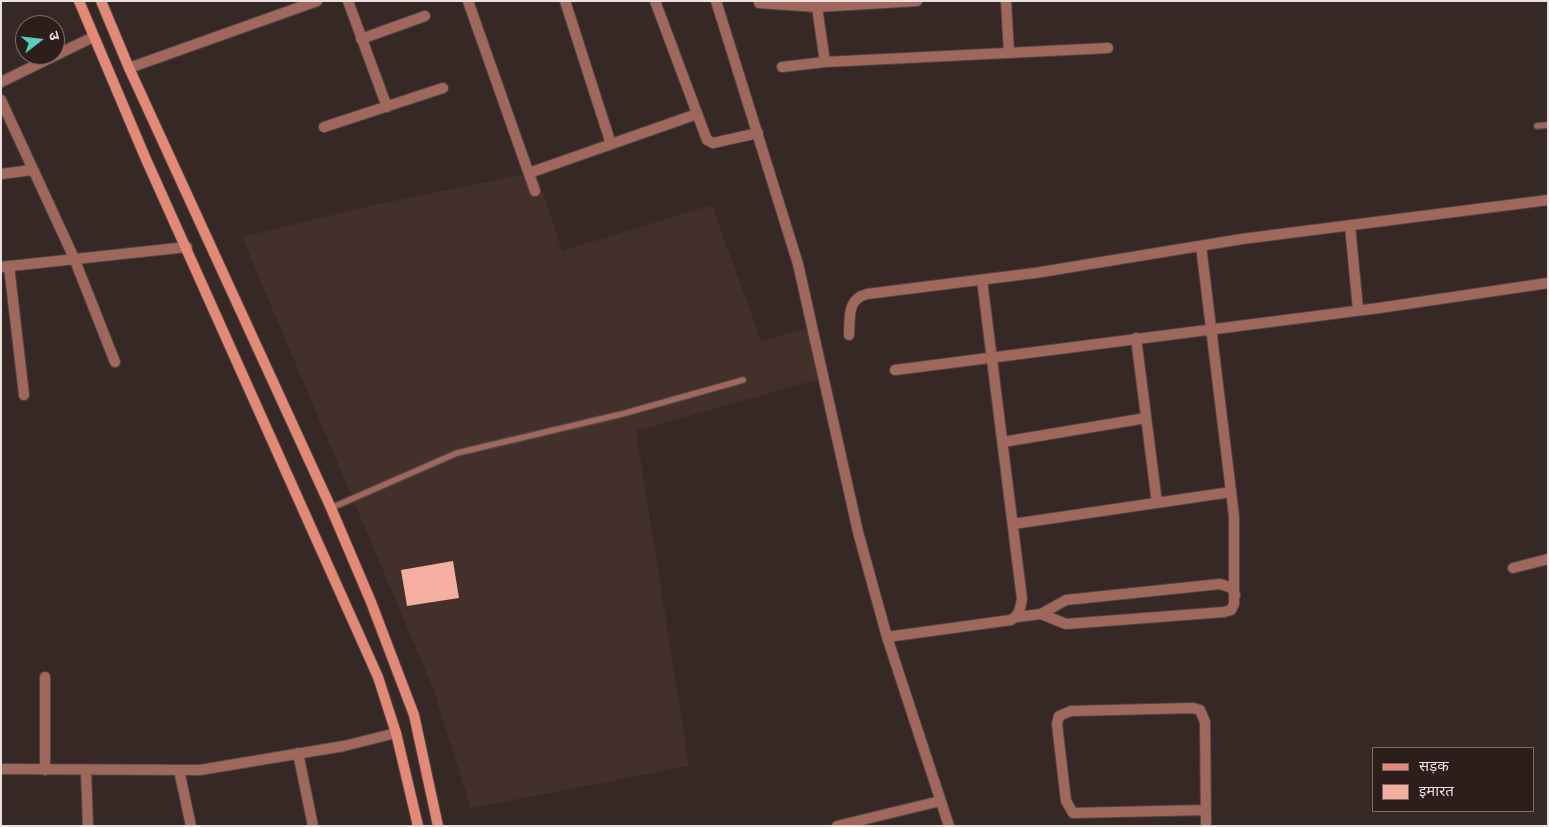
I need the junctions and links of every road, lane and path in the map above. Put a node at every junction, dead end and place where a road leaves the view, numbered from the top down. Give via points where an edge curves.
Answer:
1 (79, 1) edge
2 (101, 1) edge
3 (317, 1) edge
4 (348, 1) edge
5 (468, 1) edge
6 (565, 1) edge
7 (655, 1) edge
8 (716, 1) edge
9 (917, 1) edge
10 (1006, 1) edge
11 (759, 3) dead end
12 (836, 4) edge
13 (817, 7) junction
14 (425, 16) dead end
15 (93, 37) junction
16 (362, 39) junction
17 (1108, 48) dead end
18 (1009, 53) junction
19 (826, 62) junction
20 (782, 67) dead end
21 (129, 68) junction
22 (1, 82) edge
23 (443, 88) dead end
24 (1, 100) edge
25 (386, 107) junction
26 (697, 114) junction
27 (1548, 125) edge
28 (1537, 126) dead end
29 (324, 127) dead end
30 (758, 134) junction
31 (611, 144) junction
32 (32, 170) junction
33 (529, 173) junction
34 (1, 174) edge
35 (535, 191) dead end
36 (1548, 200) edge
37 (1350, 226) junction
38 (1201, 246) junction
39 (187, 247) junction
40 (74, 258) junction
41 (5, 266) edge
42 (982, 280) junction
43 (1548, 283) edge
44 (1358, 309) junction
45 (1211, 328) junction
46 (849, 335) dead end
47 (1136, 338) junction
48 (993, 357) junction
49 (115, 362) dead end
50 (895, 370) dead end
51 (742, 380) dead end
52 (24, 394) dead end
53 (1146, 418) junction
54 (1003, 442) junction
55 (1231, 492) junction
56 (1157, 503) junction
57 (330, 508) junction
58 (1013, 524) junction
59 (1548, 559) edge
60 (1513, 568) dead end
61 (1236, 595) junction
62 (1041, 614) junction
63 (1017, 617) junction
64 (887, 637) junction
65 (45, 677) dead end
66 (396, 733) junction
67 (298, 753) junction
68 (1, 769) edge
69 (45, 770) junction
70 (179, 770) junction
71 (86, 771) junction
72 (940, 801) junction
73 (1206, 810) junction
74 (88, 826) edge
75 (191, 826) edge
76 (313, 826) edge
77 (418, 826) edge
78 (438, 826) edge
79 (837, 826) edge
80 (949, 826) edge
81 (1206, 826) edge

1 - 15 main road
2 - 21 main road
3 - 21 street
4 - 16 street
5 - 33 street
6 - 31 street
7 - 26 street
8 - 30 street
9 - 12 street
10 - 18 street
11 - 13 street
12 - 13 street
13 - 19 street
14 - 16 street
15 - 22 street
15 - 39 main road
16 - 25 street
17 - 18 street
18 - 19 street
19 - 20 street
21 - 57 main road
23 - 25 street
24 - 32 street
25 - 29 street
26 - 30 street via 709,142
26 - 31 street
27 - 28 lane
30 - 64 street via 798,264 858,532
31 - 33 street
32 - 34 street
32 - 40 street
33 - 35 street
36 - 37 street
37 - 38 street
37 - 44 street
38 - 42 street
38 - 45 street
39 - 40 street
39 - 66 main road via 357,628 378,677
40 - 41 street
40 - 49 street
41 - 52 street
42 - 46 street via 862,295 853,302
42 - 48 street
43 - 44 street
44 - 45 street
45 - 47 street
45 - 55 street
47 - 48 street
47 - 53 street
48 - 50 street
48 - 54 street
51 - 57 lane via 622,414 457,453
53 - 54 street
53 - 56 street
54 - 58 street
55 - 56 street
55 - 61 street
56 - 58 street
57 - 78 main road via 414,715
58 - 63 street via 1022,599
59 - 60 street
61 - 62 street via 1232,588 1220,584 1066,600
61 - 62 street via 1231,610 1224,612 1066,624
62 - 63 street
63 - 64 street
64 - 72 street
65 - 69 street
66 - 67 street
66 - 77 main road
67 - 70 street via 200,770
67 - 76 street
68 - 69 street
69 - 71 street
70 - 71 street
70 - 75 street
71 - 74 street
72 - 79 street
72 - 80 street
73 - 73 street via 1073,813 1066,800 1058,716 1071,711 1200,710 1206,722
73 - 81 street

